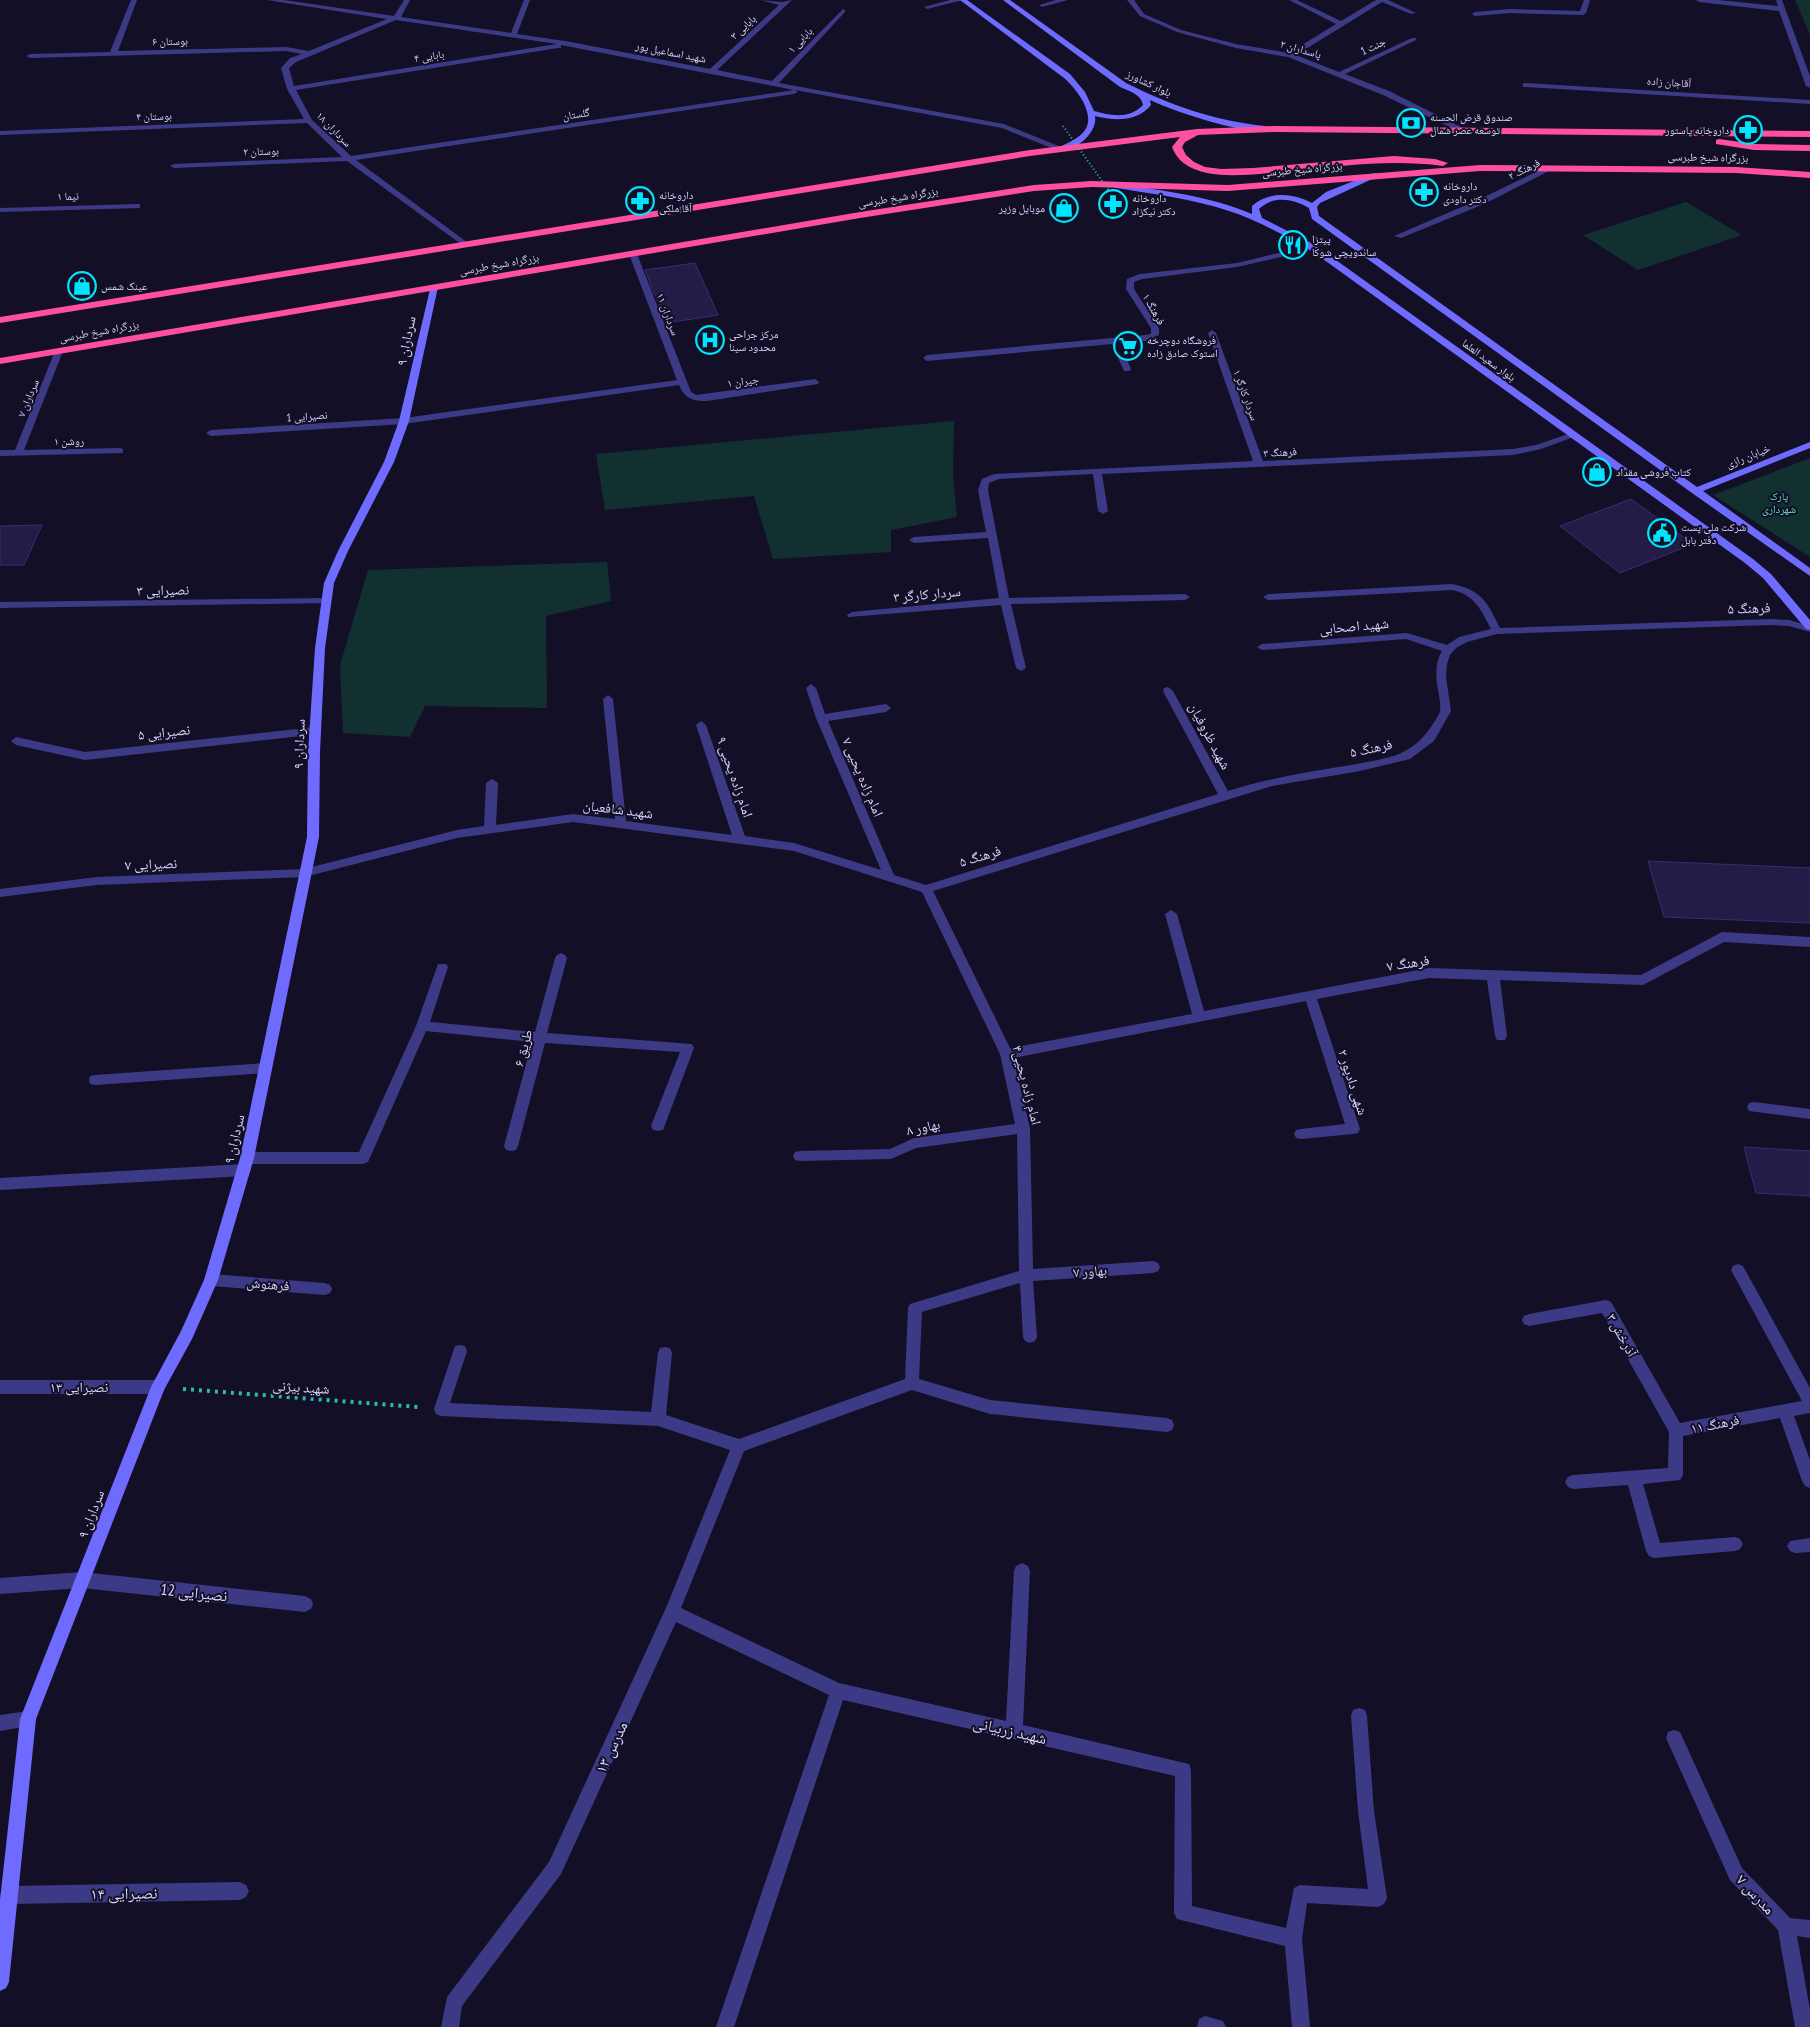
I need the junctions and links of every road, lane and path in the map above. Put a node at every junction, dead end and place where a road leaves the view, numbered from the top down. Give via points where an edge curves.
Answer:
1 (134, 0) edge
2 (270, 0) edge
3 (408, 0) edge
4 (527, 0) edge
5 (763, 0) edge
6 (961, 0) edge
7 (1006, 0) edge
8 (1065, 0) edge
9 (1133, 0) edge
10 (1292, 0) edge
11 (1382, 0) edge
12 (1586, 0) edge
13 (1699, 0) edge
14 (1779, 0) edge
15 (787, 2) edge
16 (1042, 5) dead end
17 (927, 7) dead end
18 (1782, 9) junction
19 (843, 11) dead end
20 (1413, 13) dead end
21 (1475, 14) dead end
22 (398, 18) junction
23 (1341, 24) junction
24 (513, 36) junction
25 (1414, 39) dead end
26 (571, 44) junction
27 (310, 53) junction
28 (114, 54) junction
29 (1290, 55) junction
30 (30, 56) dead end
31 (712, 71) junction
32 (1340, 74) junction
33 (774, 84) junction
34 (1526, 85) dead end
35 (1810, 86) edge
36 (291, 89) junction
37 (806, 90) junction
38 (1137, 92) junction
39 (1810, 102) edge
40 (1092, 113) junction
41 (309, 121) junction
42 (1063, 126) dead end
43 (1275, 129) junction
44 (1465, 131) junction
45 (1200, 132) junction
46 (0, 133) edge
47 (1669, 133) junction
48 (1810, 134) edge
49 (1810, 148) edge
50 (1062, 149) junction
51 (349, 159) junction
52 (174, 166) dead end
53 (1480, 168) junction
54 (1549, 169) junction
55 (1377, 175) junction
56 (1810, 175) edge
57 (1113, 190) junction
58 (137, 206) dead end
59 (1313, 207) junction
60 (0, 210) edge
61 (1259, 220) junction
62 (1398, 236) dead end
63 (465, 245) junction
64 (1312, 247) junction
65 (632, 254) junction
66 (434, 287) junction
67 (0, 320) edge
68 (1212, 333) dead end
69 (1115, 341) junction
70 (59, 351) junction
71 (927, 358) dead end
72 (0, 361) edge
73 (1127, 369) dead end
74 (683, 382) junction
75 (815, 382) dead end
76 (404, 421) junction
77 (211, 433) dead end
78 (1574, 435) junction
79 (1810, 445) edge
80 (120, 451) dead end
81 (18, 453) junction
82 (0, 454) edge
83 (1258, 464) junction
84 (1096, 472) junction
85 (1695, 491) junction
86 (1103, 511) dead end
87 (992, 535) junction
88 (914, 540) dead end
89 (1810, 573) edge
90 (1185, 597) dead end
91 (1268, 597) dead end
92 (326, 601) junction
93 (1005, 601) junction
94 (0, 605) edge
95 (852, 615) dead end
96 (1810, 628) edge
97 (1497, 631) junction
98 (1262, 647) dead end
99 (1448, 649) junction
100 (1022, 668) dead end
101 (810, 688) dead end
102 (1168, 691) dead end
103 (608, 699) dead end
104 (886, 708) dead end
105 (821, 718) junction
106 (701, 725) dead end
107 (315, 731) junction
108 (16, 741) dead end
109 (492, 783) dead end
110 (1225, 796) junction
111 (621, 824) junction
112 (490, 829) junction
113 (740, 840) junction
114 (304, 873) junction
115 (890, 878) junction
116 (926, 889) junction
117 (0, 893) edge
118 (1171, 914) dead end
119 (1810, 942) edge
120 (561, 958) dead end
121 (442, 966) dead end
122 (1493, 975) junction
123 (1310, 996) junction
124 (1200, 1017) junction
125 (422, 1026) junction
126 (1501, 1036) dead end
127 (541, 1038) junction
128 (1006, 1054) junction
129 (265, 1068) junction
130 (95, 1080) dead end
131 (1754, 1107) dead end
132 (1810, 1114) edge
133 (658, 1126) dead end
134 (1023, 1128) junction
135 (1301, 1134) dead end
136 (511, 1146) dead end
137 (800, 1156) dead end
138 (245, 1164) junction
139 (0, 1184) edge
140 (1153, 1267) dead end
141 (1738, 1270) dead end
142 (1026, 1275) junction
143 (211, 1280) junction
144 (325, 1289) dead end
145 (1529, 1320) dead end
146 (1030, 1337) dead end
147 (460, 1351) dead end
148 (665, 1353) dead end
149 (912, 1383) junction
150 (0, 1387) edge
151 (158, 1387) junction
152 (1810, 1404) edge
153 (442, 1409) junction
154 (1785, 1411) junction
155 (658, 1419) junction
156 (1167, 1425) dead end
157 (1676, 1431) junction
158 (739, 1446) junction
159 (1634, 1478) junction
160 (1810, 1481) edge
161 (1572, 1482) dead end
162 (1735, 1544) dead end
163 (1022, 1570) dead end
164 (82, 1580) junction
165 (0, 1586) edge
166 (305, 1604) dead end
167 (672, 1612) junction
168 (838, 1691) junction
169 (1358, 1716) dead end
170 (28, 1719) junction
171 (0, 1723) edge
172 (1014, 1731) junction
173 (1674, 1738) dead end
174 (240, 1891) dead end
175 (9, 1895) junction
176 (1786, 1926) junction
177 (1810, 1929) edge
178 (1293, 1939) junction
179 (0, 1982) edge
180 (450, 2027) edge
181 (725, 2027) edge
182 (1301, 2027) edge
183 (1804, 2027) edge

1 - 28 street
2 - 22 street, شهید اسماعیل پور
3 - 22 street
4 - 24 street
5 - 15 street
6 - 17 street
6 - 40 main road via 1072,80
7 - 38 main road, بلوار کشاورز
8 - 16 street
9 - 29 street, پاسداران ۲ via 1142,14 1179,31 1236,46
10 - 23 street
11 - 20 street
11 - 23 street
12 - 21 street via 1583,12
13 - 18 street
14 - 18 street
15 - 31 street, بابایی ۳
18 - 35 street
19 - 33 street, بابایی ۱
22 - 24 street, شهید اسماعیل پور
22 - 27 street, سرداران ۱۸
23 - 29 street
24 - 26 street, شهید اسماعیل پور
25 - 32 street, جنت 1
26 - 31 street, شهید اسماعیل پور
26 - 36 street, بابایی ۴
27 - 28 street, بوستان ۶ via 286,49
27 - 36 street, سرداران ۱۸ via 293,60 285,68
28 - 30 street, بوستان ۶
29 - 32 street, پاسداران ۲
31 - 33 street, شهید اسماعیل پور
32 - 44 street, پاسداران ۲
33 - 37 street, شهید اسماعیل پور
34 - 39 street, آقاجان زاده
36 - 41 street, سرداران ۱۸
37 - 50 street, شهید اسماعیل پور via 1004,126
37 - 51 street, گلستان
38 - 40 main road via 1147,105 1138,113 1116,117
38 - 43 main road, بلوار کشاورز via 1220,123
40 - 50 main road via 1092,124 1087,134
41 - 46 street, بوستان ۴
41 - 51 street, سرداران ۱۸
42 - 57 path, bridge
43 - 44 highway, بزرگراه شیخ طبرسی
43 - 45 highway, بزرگراه شیخ طبرسی
44 - 47 highway, بزرگراه شیخ طبرسی
45 - 50 highway, بزرگراه شیخ طبرسی
45 - 53 highway via 1181,140 1177,147 1179,155 1186,162 1211,171 1243,172 1400,159
47 - 48 highway, بزرگراه شیخ طبرسی
47 - 49 highway via 1754,147
50 - 63 highway, بزرگراه شیخ طبرسی
51 - 52 street, بوستان ۲
51 - 63 street, سرداران ۱۸
53 - 54 highway, بزرگراه شیخ طبرسی
53 - 55 highway, بزرگراه شیخ طبرسی
54 - 56 highway, بزرگراه شیخ طبرسی via 1736,170
54 - 62 street, فرهنگ ۲ via 1481,202
55 - 57 highway, بزرگراه شیخ طبرسی via 1228,188
55 - 59 main road via 1329,194
57 - 61 main road, بلوار سعید العلما via 1202,201
57 - 65 highway, بزرگراه شیخ طبرسی via 1092,184 1024,190
58 - 60 street, نیما ۱
59 - 61 main road via 1293,199 1269,199 1255,208
59 - 85 main road, بلوار سعید العلما via 1320,222
61 - 64 main road, بلوار سعید العلما
63 - 67 highway, بزرگراه شیخ طبرسی
64 - 69 street, فرهنگ ۱ via 1238,265 1130,281 1130,289 1155,328 1155,335
64 - 78 main road, بلوار سعید العلما
65 - 66 highway, بزرگراه شیخ طبرسی
65 - 74 street, سرداران ۱۱
66 - 70 highway, بزرگراه شیخ طبرسی
66 - 76 main road, سرداران ۹
68 - 83 street, سردار کارگر ۱
69 - 71 street, فرهنگ ۱
69 - 73 street
70 - 72 highway, بزرگراه شیخ طبرسی
70 - 81 street, سرداران ۷
74 - 75 street, جیران ۱ via 687,394 694,398
74 - 76 street, نصیرایی 1
76 - 77 street, نصیرایی 1
76 - 92 main road, سرداران ۹ via 389,462 342,551 329,583
78 - 83 street, فرهنگ ۳ via 1522,451
78 - 96 main road, بلوار سعید العلما via 1756,567
79 - 85 main road, خیابان رازی
80 - 81 street, روشن ۱
81 - 82 street, روشن ۱
83 - 84 street, فرهنگ ۳
84 - 86 street
84 - 87 street, فرهنگ ۳ via 997,476 985,481 983,490
85 - 89 main road, بلوار سعید العلما
87 - 88 street
87 - 93 street
90 - 93 street, سردار کارگر ۳
91 - 97 street via 1452,587 1467,589 1479,597
92 - 94 street, نصیرایی ۳
92 - 107 main road, سرداران ۹
93 - 95 street, سردار کارگر ۳
93 - 100 street
96 - 97 street, فرهنگ ۵ via 1780,622
97 - 99 street, فرهنگ ۵ via 1472,635
98 - 99 street, شهید اصحابی via 1407,636
99 - 110 street, فرهنگ ۵ via 1441,662 1440,682 1446,711 1430,738 1406,756 1271,782
101 - 105 street, امام زاده یحیی ۷
102 - 110 street, شهید ظروفیان
103 - 111 street
104 - 105 street
105 - 115 street, امام زاده یحیی ۷
106 - 113 street, امام زاده یحیی ۹
107 - 108 street, نصیرایی ۵ via 85,756
107 - 114 main road, سرداران ۹ via 313,837
109 - 112 street
110 - 116 street, فرهنگ ۵
111 - 112 street, شهید شافعیان via 573,818
111 - 113 street, شهید شافعیان
112 - 114 street, شهید شافعیان via 457,834
113 - 115 street, شهید شافعیان via 794,847
114 - 117 street, نصیرایی ۷ via 96,881
114 - 129 main road, سرداران ۹
115 - 116 street, شهید شافعیان
116 - 128 street, امام زاده یحیی۴
118 - 124 street
119 - 122 street, فرهنگ ۷ via 1722,938 1643,980
120 - 127 street, طریق ۶
121 - 125 street
122 - 123 street, فرهنگ ۷ via 1429,973
122 - 126 street
123 - 124 street, فرهنگ ۷
123 - 135 street, شهی دادپور ۲ via 1353,1129
124 - 128 street, فرهنگ ۷
125 - 127 street
125 - 138 street via 363,1158
127 - 133 street via 688,1048
127 - 136 street, طریق ۶
128 - 134 street, امام زاده یحیی۴
129 - 130 street
129 - 138 main road, سرداران ۹
131 - 132 street
134 - 137 street, بهاور ۸ via 914,1143 891,1154
134 - 142 street, امام زاده یحیی۴
138 - 139 street
138 - 143 main road, سرداران ۹
140 - 142 street, بهاور ۷
141 - 152 street
142 - 146 street, امام زاده یحیی۴
142 - 149 street, بهاور ۷ via 916,1308
143 - 144 street, فرهنوش
143 - 151 main road, سرداران ۹ via 187,1336
145 - 157 street, آذرخش ۳ via 1606,1306
147 - 153 street
148 - 155 street
149 - 156 street via 990,1407
149 - 158 street
150 - 151 street, نصیرایی ۱۳
151 - 153 path, شهید بیژنی
151 - 164 main road, سرداران ۹
152 - 154 street, فرهنگ ۱۱
153 - 155 street
154 - 157 street, فرهنگ ۱۱
154 - 160 street
155 - 158 street
157 - 159 street, فرهنگ ۱۱ via 1675,1475
158 - 167 street, مدرس ۱۳
159 - 161 street, فرهنگ ۱۱
159 - 162 street via 1654,1551
163 - 172 street
164 - 165 street, نصیرایی 12
164 - 166 street, نصیرایی 12
164 - 170 main road, سرداران ۹
167 - 168 street, شهید زربیانی
167 - 180 street, مدرس ۱۳ via 555,1868 453,2003
168 - 172 street, شهید زربیانی
168 - 181 street
169 - 178 street via 1378,1898 1300,1894
170 - 171 street
170 - 175 main road, سرداران ۹
172 - 178 street, شهید زربیانی via 1183,1770 1183,1913
173 - 176 street, مدرس ۷ via 1736,1874
174 - 175 street, نصیرایی ۱۴
175 - 179 main road, سرداران ۹
176 - 177 street
176 - 183 street, مدرس ۷
178 - 182 street

